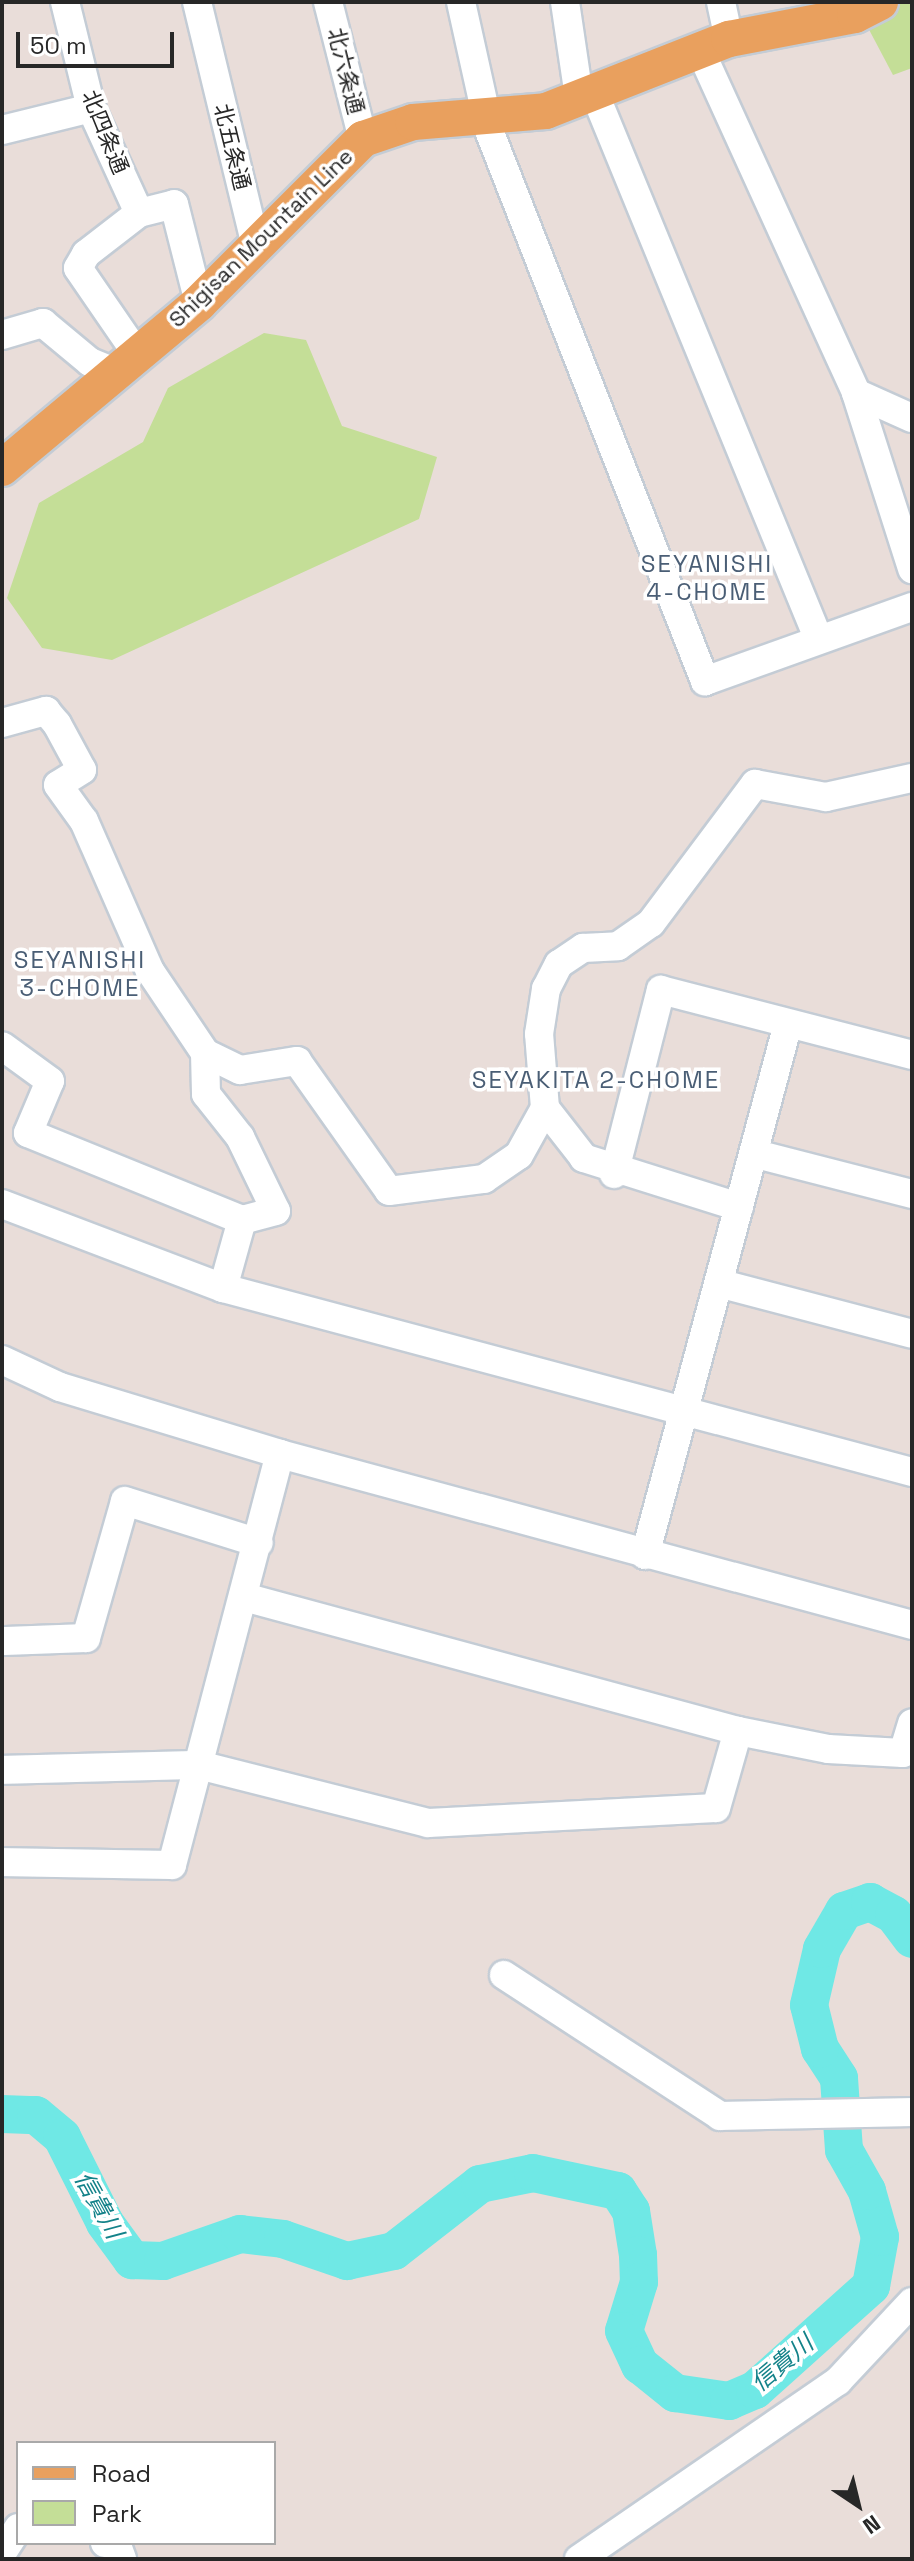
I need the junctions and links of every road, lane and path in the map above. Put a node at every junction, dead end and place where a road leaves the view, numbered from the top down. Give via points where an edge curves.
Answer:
1 (65, 2) edge
2 (197, 2) edge
3 (328, 2) edge
4 (461, 2) edge
5 (565, 2) edge
6 (721, 2) edge
7 (862, 6) edge
8 (714, 45) junction
9 (586, 94) junction
10 (91, 108) junction
11 (491, 119) junction
12 (2, 130) edge
13 (363, 139) junction
14 (139, 213) junction
15 (256, 245) junction
16 (199, 303) junction
17 (2, 335) edge
18 (126, 363) junction
19 (856, 393) junction
20 (912, 418) edge
21 (2, 468) edge
22 (912, 569) edge
23 (912, 607) edge
24 (819, 640) junction
25 (2, 723) edge
26 (912, 778) edge
27 (788, 1024) junction
28 (2, 1046) edge
29 (205, 1053) junction
30 (912, 1055) edge
31 (545, 1108) junction
32 (756, 1154) junction
33 (614, 1174) junction
34 (912, 1194) edge
35 (2, 1204) edge
36 (739, 1207) junction
37 (242, 1220) junction
38 (722, 1284) junction
39 (223, 1288) junction
40 (912, 1334) edge
41 (2, 1360) edge
42 (686, 1414) junction
43 (280, 1454) junction
44 (912, 1472) edge
45 (259, 1543) junction
46 (645, 1555) junction
47 (244, 1597) junction
48 (912, 1625) edge
49 (2, 1641) edge
50 (912, 1723) edge
51 (738, 1731) junction
52 (199, 1765) junction
53 (2, 1770) edge
54 (2, 1862) edge
55 (504, 1975) dead end
56 (912, 2112) edge
57 (912, 2302) edge
58 (16, 2530) edge
59 (2, 2553) edge
60 (579, 2559) edge

1 - 10 street, 北四条通
2 - 15 street, 北五条通
3 - 13 street, 北六条通
4 - 11 street
5 - 9 street
6 - 8 street
7 - 8 main road, Shigisan Mountain Line
8 - 9 main road, Shigisan Mountain Line
8 - 19 street
9 - 11 main road, Shigisan Mountain Line
9 - 24 street
10 - 12 street
10 - 14 street, 北四条通
11 - 13 main road, Shigisan Mountain Line via 413,122
11 - 24 street via 490,133 705,681
13 - 15 main road, Shigisan Mountain Line
14 - 16 street via 174,204
14 - 18 street via 78,268
15 - 16 main road, Shigisan Mountain Line
16 - 18 main road, Shigisan Mountain Line
17 - 18 street via 43,323 90,362
18 - 21 main road, Shigisan Mountain Line
19 - 20 street
19 - 22 street
23 - 24 street
25 - 29 street via 46,711 57,724 82,770 58,785 84,821 150,971
26 - 31 street via 826,797 755,784 651,923 618,946 583,948 559,964 539,1034
27 - 30 street
27 - 32 street
27 - 33 street via 661,990
28 - 37 street via 50,1081 28,1133
29 - 31 street via 240,1070 297,1061 389,1191 484,1179 519,1155
29 - 37 street via 206,1094 240,1137 276,1211
31 - 33 street via 584,1158
32 - 34 street
32 - 36 street
33 - 36 street
35 - 39 street via 151,1266
36 - 38 street
37 - 39 street
38 - 40 street
38 - 42 street
39 - 42 street
41 - 43 street via 60,1387
42 - 44 street
42 - 46 street
43 - 45 street
43 - 46 street
45 - 47 street
45 - 49 street via 125,1501 86,1638
46 - 48 street
47 - 51 street
47 - 52 street
50 - 51 street via 903,1753
51 - 52 street via 716,1808 428,1823
52 - 53 street
52 - 54 street via 172,1865
55 - 56 street via 720,2116
57 - 60 street via 838,2381
58 - 59 street

